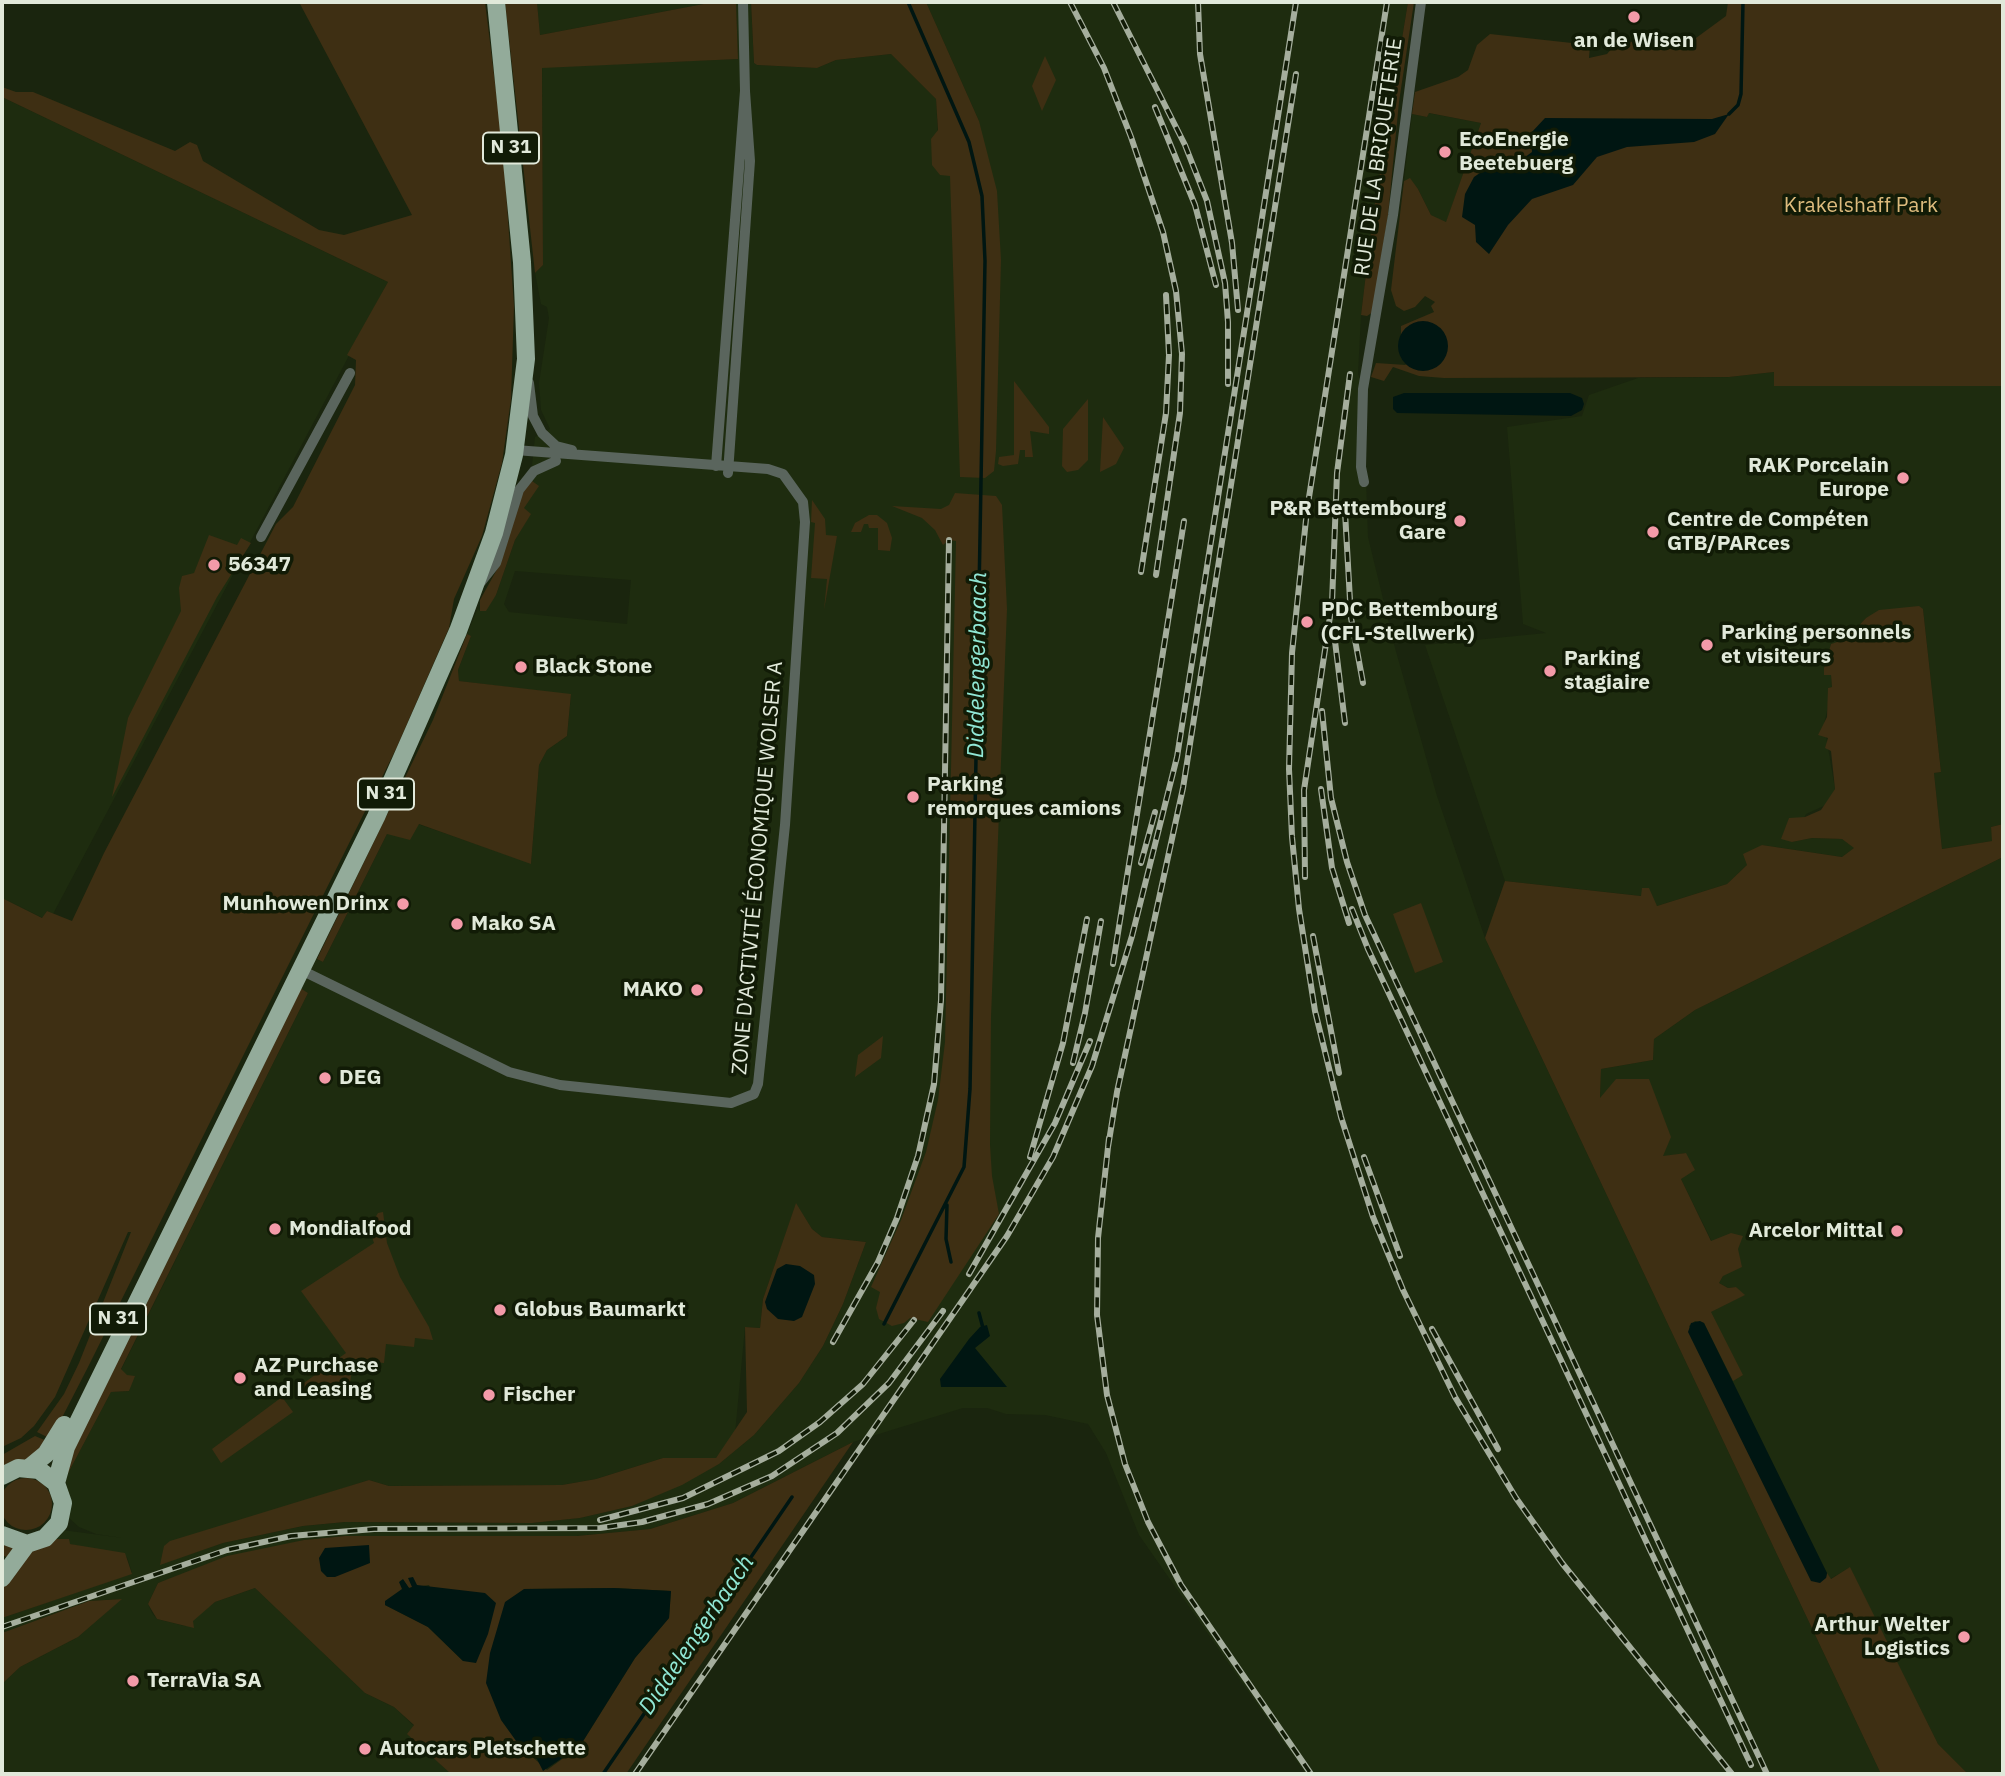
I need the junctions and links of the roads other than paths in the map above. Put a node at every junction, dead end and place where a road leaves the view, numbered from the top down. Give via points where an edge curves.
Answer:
1 (496, 2) edge
2 (743, 2) edge
3 (1421, 2) edge
4 (745, 91) junction
5 (526, 359) junction
6 (350, 373) dead end
7 (514, 452) junction
8 (556, 461) junction
9 (716, 463) junction
10 (729, 467) junction
11 (1364, 482) dead end
12 (261, 537) dead end
13 (474, 590) junction
14 (299, 969) junction
15 (202, 1165) junction
16 (29, 1468) junction
17 (2, 1476) edge
18 (56, 1483) junction
19 (2, 1535) edge
20 (27, 1544) junction
21 (2, 1578) edge

1 - 5 main road, N 31 via 522,262
2 - 4 street
3 - 11 street, RUE DE LA BRIQUETERIE via 1393,215 1362,399
4 - 9 street
4 - 10 street via 750,161
5 - 7 main road, N 31
5 - 9 street via 533,416 556,446
6 - 12 street
7 - 8 street
7 - 9 street, ZONE D'ACTIVITÉ ÉCONOMIQUE WOLSER A
7 - 13 main road, N 31
8 - 10 street via 728,474
8 - 13 street via 534,471 519,490 496,563
9 - 10 street, ZONE D'ACTIVITÉ ÉCONOMIQUE WOLSER A
10 - 14 street, ZONE D'ACTIVITÉ ÉCONOMIQUE WOLSER A via 783,474 803,502 805,522 785,825 754,1094 731,1103 559,1084 509,1072
13 - 14 main road, N 31 via 376,817
14 - 15 main road, N 31
15 - 16 main road, N 31 via 160,1236 55,1443
15 - 18 main road, N 31 via 169,1243 66,1447
16 - 17 main road
16 - 18 main road
18 - 20 main road via 63,1503 59,1524 45,1538
19 - 20 main road
20 - 21 main road

